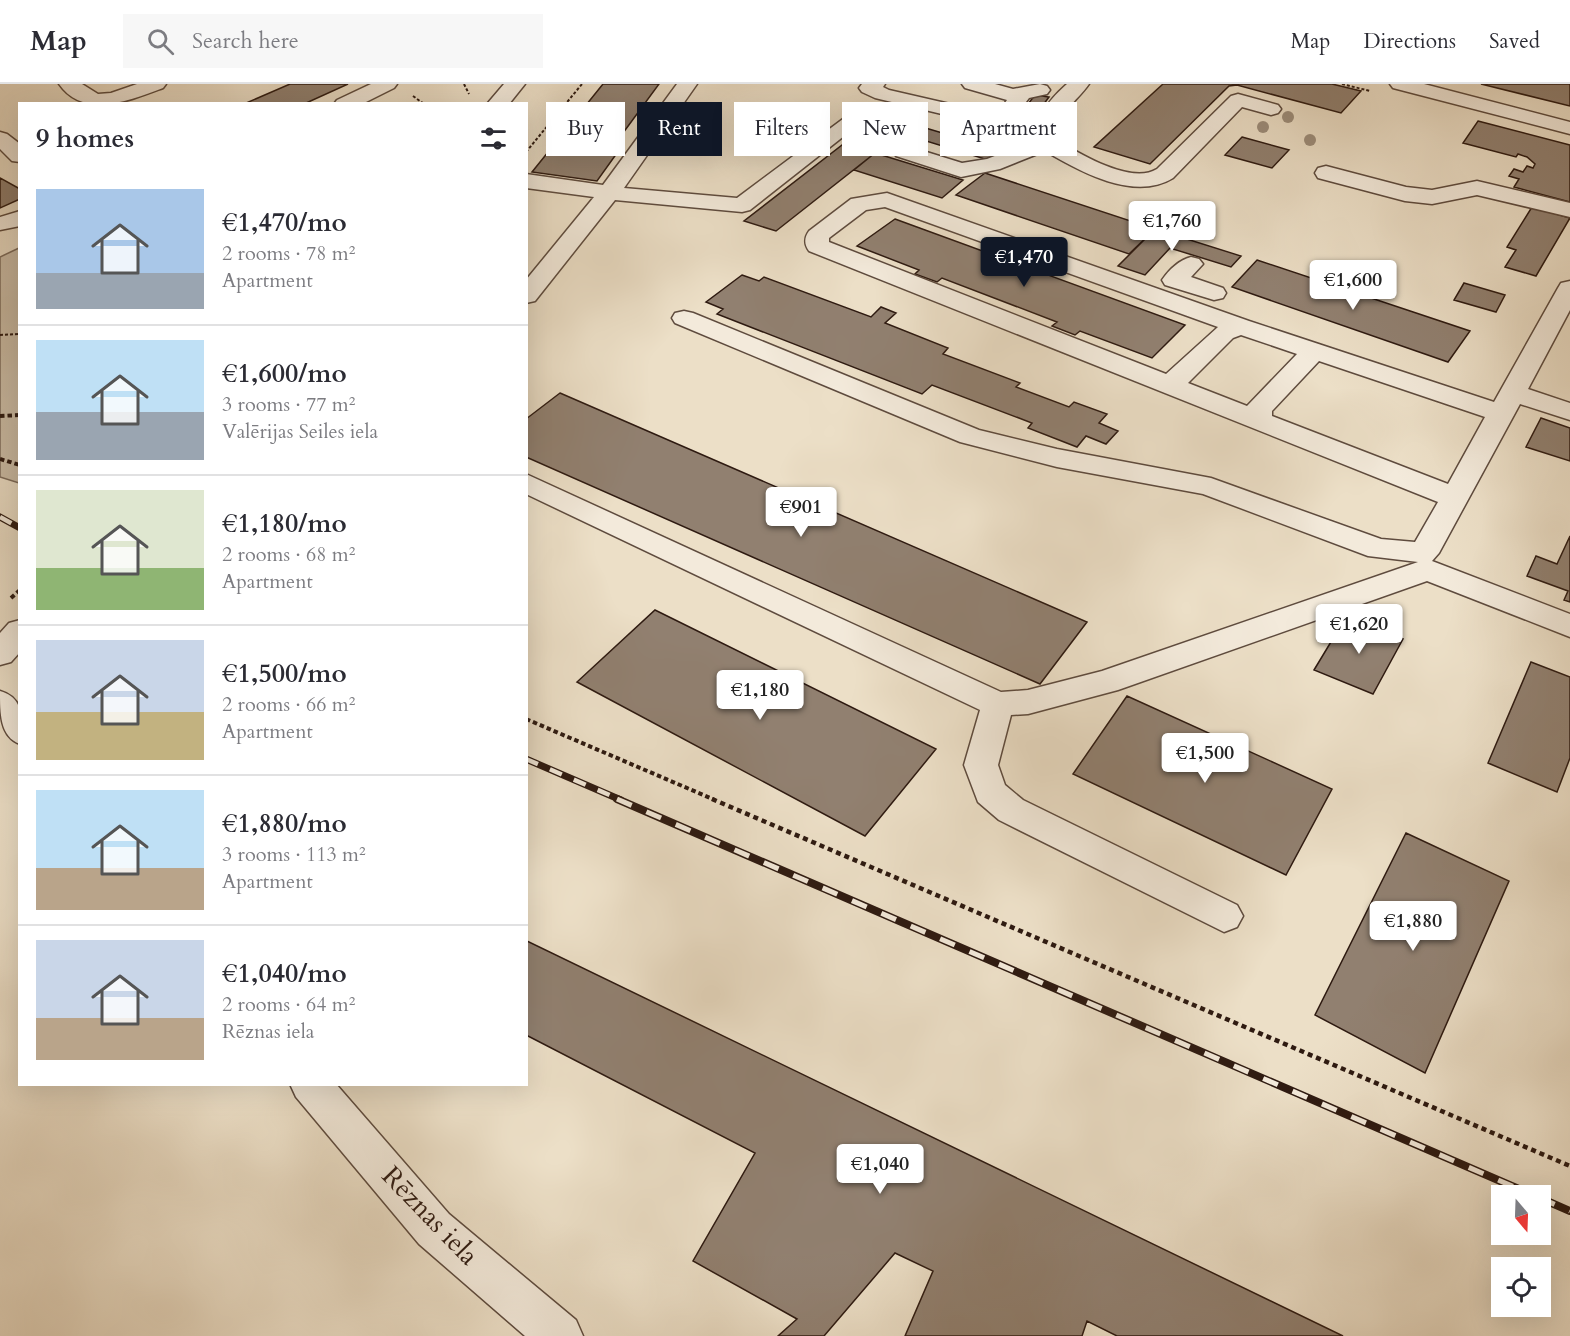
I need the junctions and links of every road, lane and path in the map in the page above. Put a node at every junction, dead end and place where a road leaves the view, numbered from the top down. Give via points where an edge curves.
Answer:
1 (69, 84) edge
2 (156, 84) edge
3 (387, 84) edge
4 (515, 84) edge
5 (582, 84) edge
6 (687, 84) edge
7 (874, 84) edge
8 (972, 84) edge
9 (1400, 84) edge
10 (1067, 86) edge
11 (1022, 93) junction
12 (348, 102) edge
13 (499, 102) edge
14 (1058, 102) edge
15 (1271, 109) dead end
16 (1570, 128) edge
17 (842, 129) edge
18 (0, 138) edge
19 (528, 150) edge
20 (18, 154) edge
21 (919, 156) edge
22 (1013, 156) edge
23 (1068, 156) edge
24 (1326, 173) dead end
25 (528, 181) edge
26 (609, 193) junction
27 (1570, 210) edge
28 (1191, 264) dead end
29 (1570, 288) edge
30 (528, 294) edge
31 (684, 318) dead end
32 (1240, 326) junction
33 (18, 334) edge
34 (0, 335) edge
35 (1315, 351) junction
36 (1174, 388) junction
37 (1436, 391) junction
38 (1505, 402) junction
39 (1570, 412) edge
40 (18, 415) edge
41 (0, 416) edge
42 (1260, 422) junction
43 (0, 459) edge
44 (18, 464) edge
45 (528, 484) edge
46 (1453, 497) junction
47 (1426, 562) junction
48 (1570, 626) edge
49 (18, 633) edge
50 (0, 654) edge
51 (0, 703) edge
52 (998, 704) junction
53 (528, 720) edge
54 (18, 729) edge
55 (1224, 916) dead end
56 (312, 1086) edge
57 (1570, 1166) edge
58 (560, 1336) edge

1 - 2 street via 94,101 114,99
3 - 12 street
4 - 13 street
5 - 19 path
6 - 26 street
7 - 11 street via 869,88 882,94 992,120 1009,111
8 - 11 street
9 - 16 street
10 - 11 street
10 - 14 street
15 - 23 street via 1238,100 1160,177 1136,180 1105,173
17 - 26 street via 742,205
18 - 20 street
21 - 22 street via 961,170
24 - 27 street via 1405,194 1432,197 1477,188
25 - 26 street
26 - 30 street
28 - 37 street via 1174,280 1449,372
29 - 38 street
31 - 47 street via 970,436 1057,458 1211,487 1378,549
32 - 35 street
32 - 36 street via 1224,333 1176,380
32 - 36 street via 887,200 859,204 817,236 817,246
33 - 34 path
35 - 37 street
35 - 42 street via 1258,410
36 - 42 street
37 - 38 street
38 - 39 street
38 - 46 street
40 - 41 path
42 - 46 street
43 - 44 path
45 - 52 street
46 - 47 street
47 - 48 street
47 - 52 street via 1107,682 1028,702
49 - 50 street
51 - 54 street
52 - 55 street via 981,765 990,792 1011,810
53 - 57 path
56 - 58 street, Rēznas iela via 434,1229

